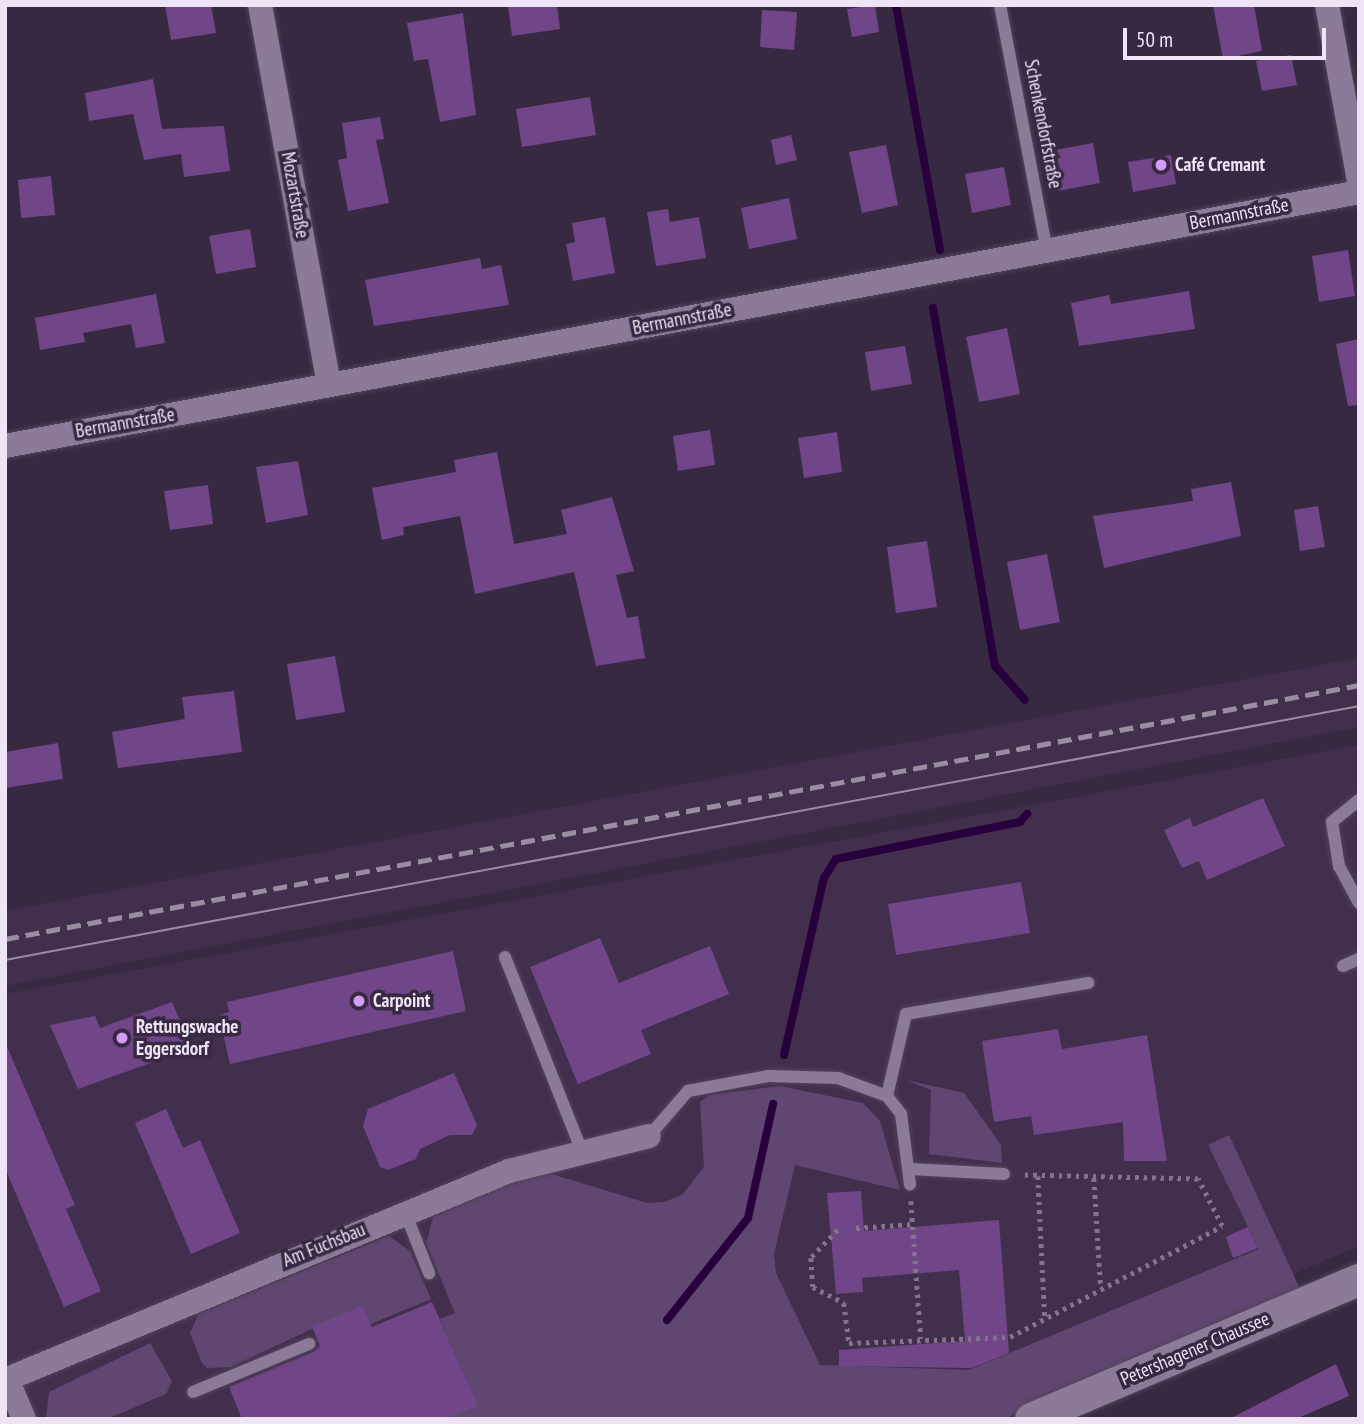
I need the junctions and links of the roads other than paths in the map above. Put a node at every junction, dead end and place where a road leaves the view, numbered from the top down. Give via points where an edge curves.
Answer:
1 (260, 5) edge
2 (1000, 5) edge
3 (1327, 5) edge
4 (1359, 181) edge
5 (1359, 192) edge
6 (1047, 251) junction
7 (329, 385) junction
8 (5, 446) edge
9 (1359, 800) edge
10 (1359, 903) edge
11 (505, 957) dead end
12 (1359, 959) edge
13 (1343, 966) dead end
14 (1088, 983) dead end
15 (887, 1096) junction
16 (649, 1136) joint
17 (582, 1151) junction
18 (910, 1169) junction
19 (1004, 1174) road end
20 (910, 1184) dead end
21 (405, 1212) junction
22 (429, 1273) dead end
23 (1359, 1280) edge
24 (309, 1343) dead end
25 (6, 1379) edge
26 (193, 1392) dead end
27 (24, 1419) edge
28 (1031, 1419) edge

1 - 7 street, Mozartstraße
2 - 6 lane, Schenkendorfstraße
3 - 4 street
5 - 6 street, Bermannstraße
6 - 7 street, Bermannstraße
7 - 8 street, Bermannstraße
9 - 10 lane via 1332,822 1339,866
11 - 17 lane
12 - 13 lane
14 - 15 lane via 906,1014
15 - 16 lane via 838,1078 768,1076 688,1091
15 - 18 lane via 901,1114
16 - 17 street, Am Fuchsbau
17 - 21 street, Am Fuchsbau via 509,1171
18 - 19 lane
18 - 20 lane
21 - 22 lane
21 - 25 street, Am Fuchsbau
23 - 28 street, Petershagener Chaussee
24 - 26 lane
25 - 27 street, Am Fuchsbau

